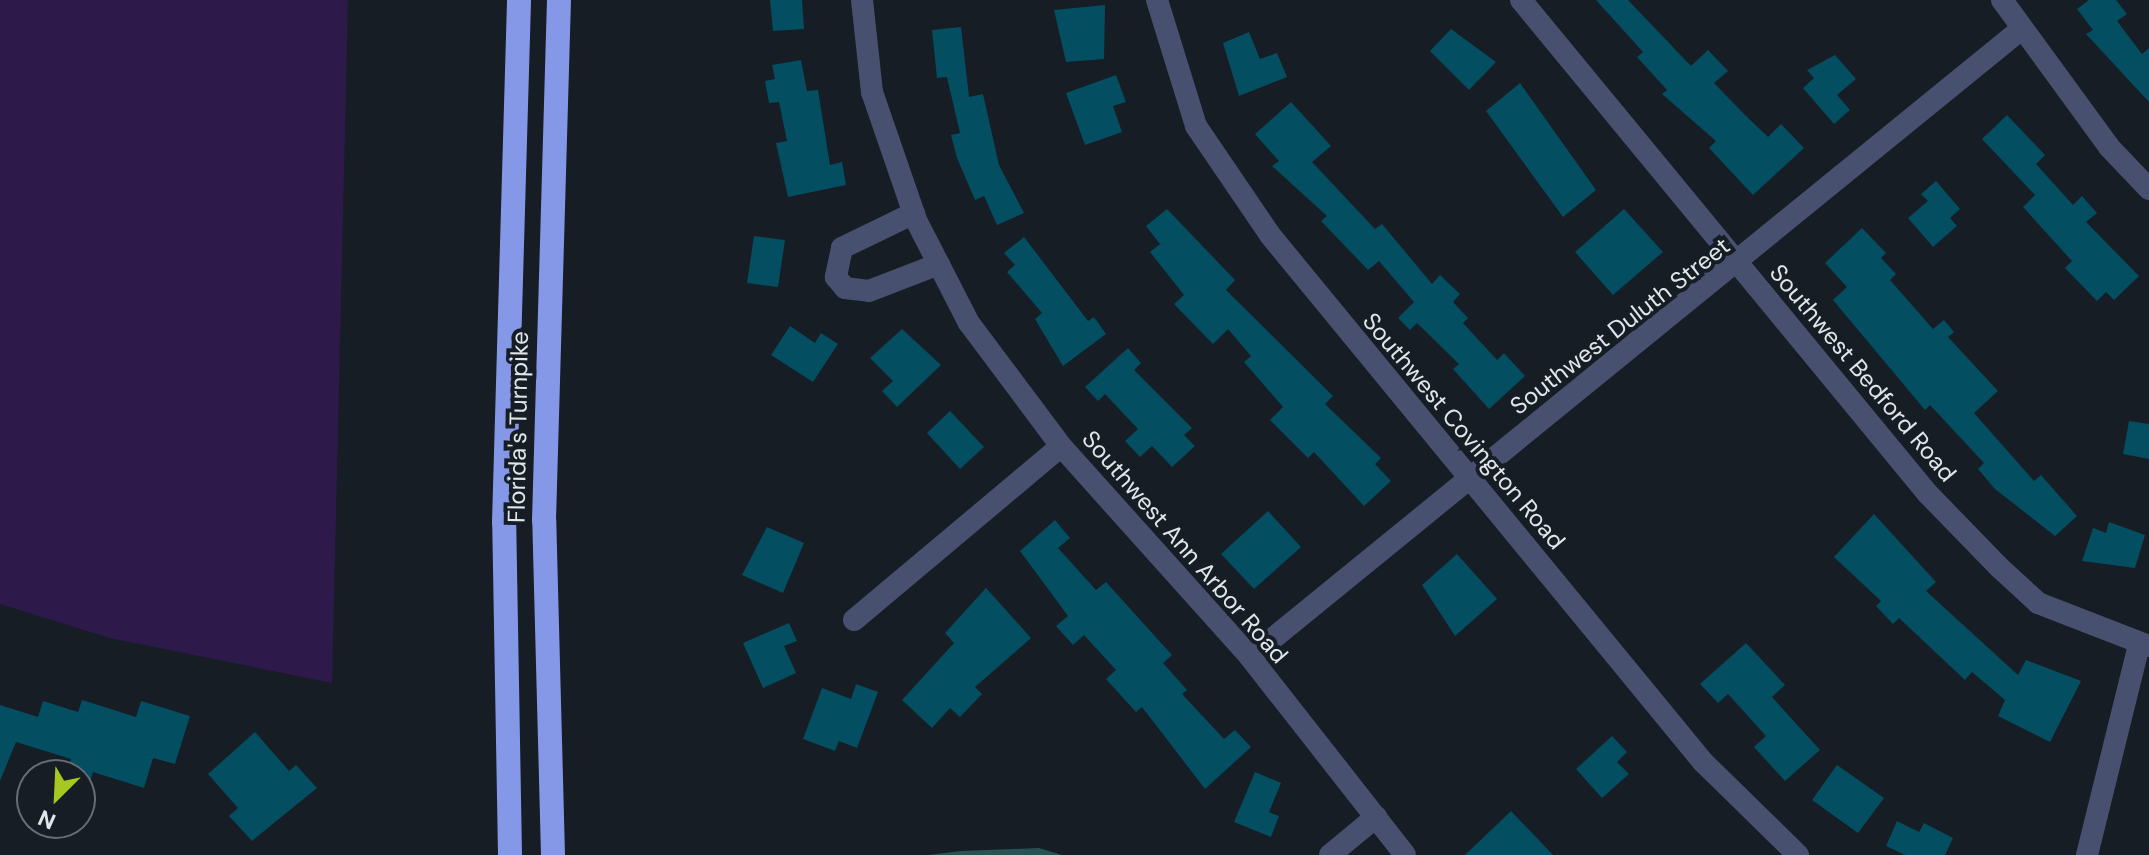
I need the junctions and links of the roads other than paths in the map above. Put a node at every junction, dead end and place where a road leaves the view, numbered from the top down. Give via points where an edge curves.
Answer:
1 (519, 0) edge
2 (559, 0) edge
3 (862, 0) edge
4 (1157, 0) edge
5 (1521, 0) edge
6 (2002, 0) edge
7 (2019, 31) junction
8 (2149, 189) edge
9 (914, 213) junction
10 (939, 264) junction
11 (1740, 266) junction
12 (1061, 446) junction
13 (1469, 477) junction
14 (854, 620) dead end
15 (2144, 645) edge
16 (1250, 657) junction
17 (1376, 817) junction
18 (510, 855) edge
19 (553, 855) edge
20 (1330, 855) edge
21 (1405, 855) edge
22 (1798, 855) edge
23 (2087, 855) edge

1 - 18 highway, Florida's Turnpike via 504,522
2 - 19 highway, Florida's Turnpike via 544,520
3 - 9 street, Southwest Ann Arbor Road via 872,92
4 - 13 street, Southwest Covington Road via 1196,126 1270,235
5 - 11 street, Southwest Bedford Road
6 - 7 street
7 - 8 street
7 - 11 street, Southwest Duluth Street
9 - 10 street, Southwest Ann Arbor Road
9 - 10 street via 842,248 836,277 845,288 869,291
10 - 12 street, Southwest Ann Arbor Road via 969,323
11 - 13 street, Southwest Duluth Street
11 - 15 street, Southwest Bedford Road via 1928,494 2000,568 2038,603
12 - 14 street
12 - 16 street, Southwest Ann Arbor Road
13 - 16 street, Southwest Duluth Street
13 - 22 street, Southwest Covington Road via 1703,762
15 - 23 street
16 - 17 street, Southwest Ann Arbor Road
17 - 20 street
17 - 21 street, Southwest Ann Arbor Road

